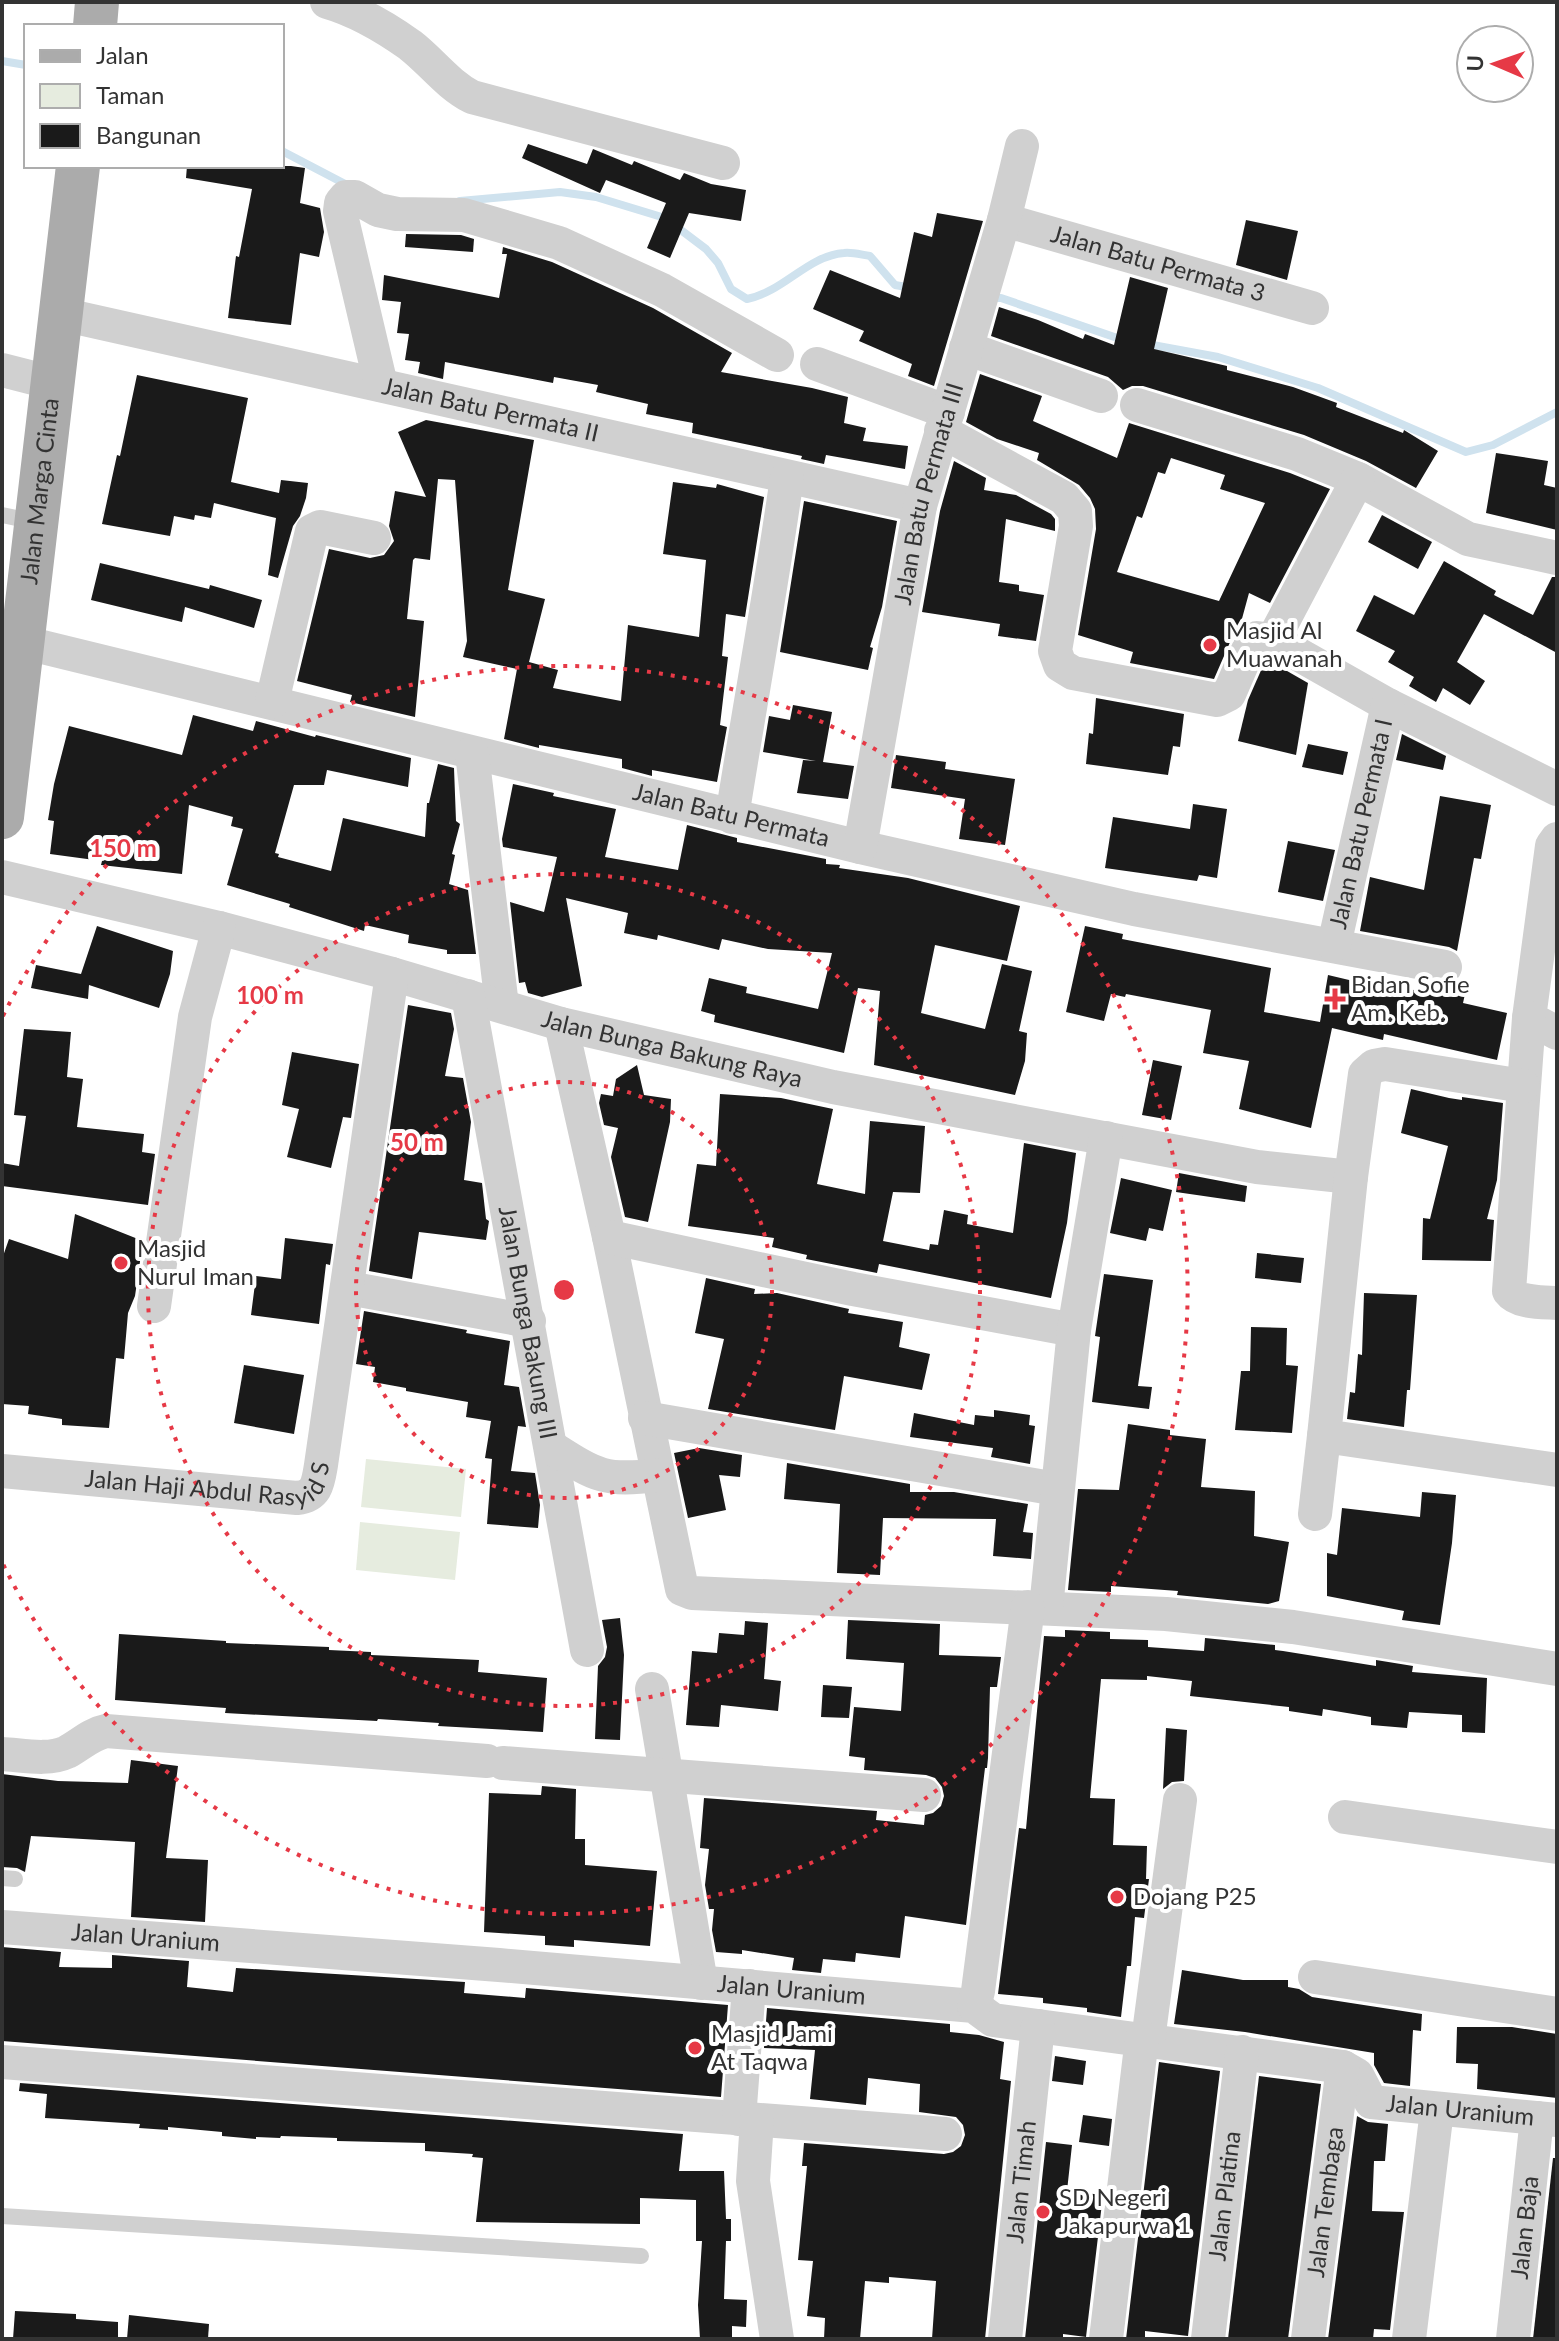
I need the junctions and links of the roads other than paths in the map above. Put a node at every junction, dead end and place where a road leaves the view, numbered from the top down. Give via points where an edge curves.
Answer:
1 (97, 2) edge
2 (327, 2) edge
3 (95, 24) edge
4 (1022, 146) dead end
5 (723, 163) dead end
6 (78, 168) edge
7 (1004, 220) junction
8 (1312, 308) dead end
9 (61, 314) junction
10 (966, 348) junction
11 (777, 355) dead end
12 (817, 364) dead end
13 (2, 370) edge
14 (53, 383) junction
15 (381, 385) junction
16 (1101, 396) dead end
17 (1137, 405) dead end
18 (944, 422) junction
19 (787, 477) junction
20 (1358, 479) junction
21 (920, 506) junction
22 (19, 518) edge
23 (374, 538) dead end
24 (1557, 558) edge
25 (1273, 640) junction
26 (22, 642) junction
27 (272, 702) junction
28 (1388, 705) junction
29 (472, 753) junction
30 (1557, 789) edge
31 (2, 817) edge
32 (732, 817) junction
33 (1557, 839) edge
34 (860, 847) junction
35 (2, 877) edge
36 (219, 928) junction
37 (1334, 945) junction
38 (1445, 967) dead end
39 (392, 974) junction
40 (468, 996) junction
41 (502, 1006) junction
42 (561, 1024) junction
43 (1543, 1026) edge
44 (1523, 1086) junction
45 (1106, 1138) junction
46 (1351, 1177) junction
47 (609, 1237) junction
48 (348, 1288) junction
49 (1557, 1303) edge
50 (154, 1306) dead end
51 (529, 1321) junction
52 (1074, 1330) junction
53 (645, 1418) junction
54 (1324, 1436) junction
55 (551, 1447) junction
56 (1557, 1470) edge
57 (2, 1471) edge
58 (657, 1475) junction
59 (1057, 1489) junction
60 (1315, 1514) dead end
61 (1037, 1608) junction
62 (587, 1650) dead end
63 (1557, 1669) edge
64 (652, 1689) dead end
65 (2, 1754) edge
66 (665, 1775) junction
67 (924, 1795) dead end
68 (1180, 1800) dead end
69 (1345, 1817) dead end
70 (1557, 1847) edge
71 (2, 1927) edge
72 (1315, 1977) dead end
73 (701, 1983) junction
74 (749, 1986) junction
75 (974, 2006) junction
76 (1557, 2014) edge
77 (1038, 2026) junction
78 (1145, 2039) junction
79 (1242, 2052) junction
80 (2, 2062) edge
81 (1351, 2089) junction
82 (1437, 2110) junction
83 (748, 2119) junction
84 (1547, 2119) edge
85 (945, 2134) dead end
86 (2, 2216) edge
87 (641, 2256) dead end
88 (777, 2339) edge
89 (1005, 2339) edge
90 (1106, 2339) edge
91 (1208, 2339) edge
92 (1308, 2339) edge
93 (1409, 2339) edge
94 (1513, 2339) edge

1 - 3 main road
2 - 5 street via 411,46 472,97
4 - 7 street, Jalan Batu Permata III
6 - 9 main road, Jalan Marga Cinta
7 - 8 street, Jalan Batu Permata 3
7 - 10 street, Jalan Batu Permata III
9 - 14 main road, Jalan Marga Cinta
9 - 15 street, Jalan Batu Permata II
10 - 16 street
10 - 18 street, Jalan Batu Permata III
11 - 15 street via 662,290 559,243 464,215 397,214 346,197 340,211
12 - 18 street
13 - 14 street
14 - 22 main road, Jalan Marga Cinta
15 - 19 street, Jalan Batu Permata II
17 - 20 street via 1297,454
18 - 21 street, Jalan Batu Permata III
18 - 25 street via 1064,498 1075,511 1055,651 1060,665 1073,673 1217,700 1229,694 1252,641
19 - 21 street, Jalan Batu Permata II
19 - 32 street
20 - 24 street via 1468,539
20 - 25 street
21 - 34 street, Jalan Batu Permata III
22 - 26 main road, Jalan Marga Cinta
23 - 27 street via 320,527 312,531
25 - 28 street
26 - 27 street, Jalan Batu Permata
26 - 31 main road, Jalan Marga Cinta
27 - 29 street, Jalan Batu Permata
28 - 30 street
28 - 37 street, Jalan Batu Permata I
29 - 32 street, Jalan Batu Permata
29 - 41 street
32 - 34 street, Jalan Batu Permata
33 - 43 street via 1552,846
34 - 37 street, Jalan Batu Permata via 1134,909
35 - 36 street, Jalan Bunga Bakung Raya
36 - 39 street, Jalan Bunga Bakung Raya
36 - 50 street via 195,1017
37 - 38 street, Jalan Batu Permata
39 - 40 street, Jalan Bunga Bakung Raya
39 - 48 street
40 - 41 street, Jalan Bunga Bakung Raya
40 - 51 street, Jalan Bunga Bakung III
41 - 42 street, Jalan Bunga Bakung Raya
42 - 45 street, Jalan Bunga Bakung Raya via 833,1087
42 - 47 street
43 - 44 street
44 - 46 street via 1374,1066 1365,1074
44 - 49 street via 1509,1291 1519,1299
45 - 46 street, Jalan Bunga Bakung Raya via 1257,1167
45 - 52 street
46 - 54 street
47 - 52 street
47 - 53 street
48 - 51 street
48 - 57 street, Jalan Haji Abdul Rasyid S via 318,1480 308,1497
51 - 55 street, Jalan Bunga Bakung III
52 - 59 street
53 - 58 street
53 - 59 street
54 - 56 street
54 - 60 street
55 - 58 street via 593,1474 627,1479
55 - 62 street, Jalan Bunga Bakung III
58 - 61 street via 679,1580 682,1589 692,1593
59 - 61 street
61 - 63 street via 1293,1627
61 - 75 street
64 - 66 street
65 - 66 street via 51,1757 106,1731
66 - 67 street
66 - 73 street
68 - 78 street
69 - 70 street
71 - 73 street, Jalan Uranium
72 - 76 street
73 - 74 street, Jalan Uranium
74 - 75 street, Jalan Uranium
74 - 83 street
75 - 77 street, Jalan Uranium via 993,2020
77 - 78 street, Jalan Uranium
77 - 89 street, Jalan Timah
78 - 79 street, Jalan Uranium
78 - 90 street
79 - 81 street, Jalan Uranium
79 - 91 street, Jalan Platina
80 - 83 street
81 - 82 street, Jalan Uranium
81 - 92 street, Jalan Tembaga
82 - 84 street, Jalan Uranium
82 - 93 street
83 - 85 street
83 - 88 street
84 - 94 street, Jalan Baja
86 - 87 lane

